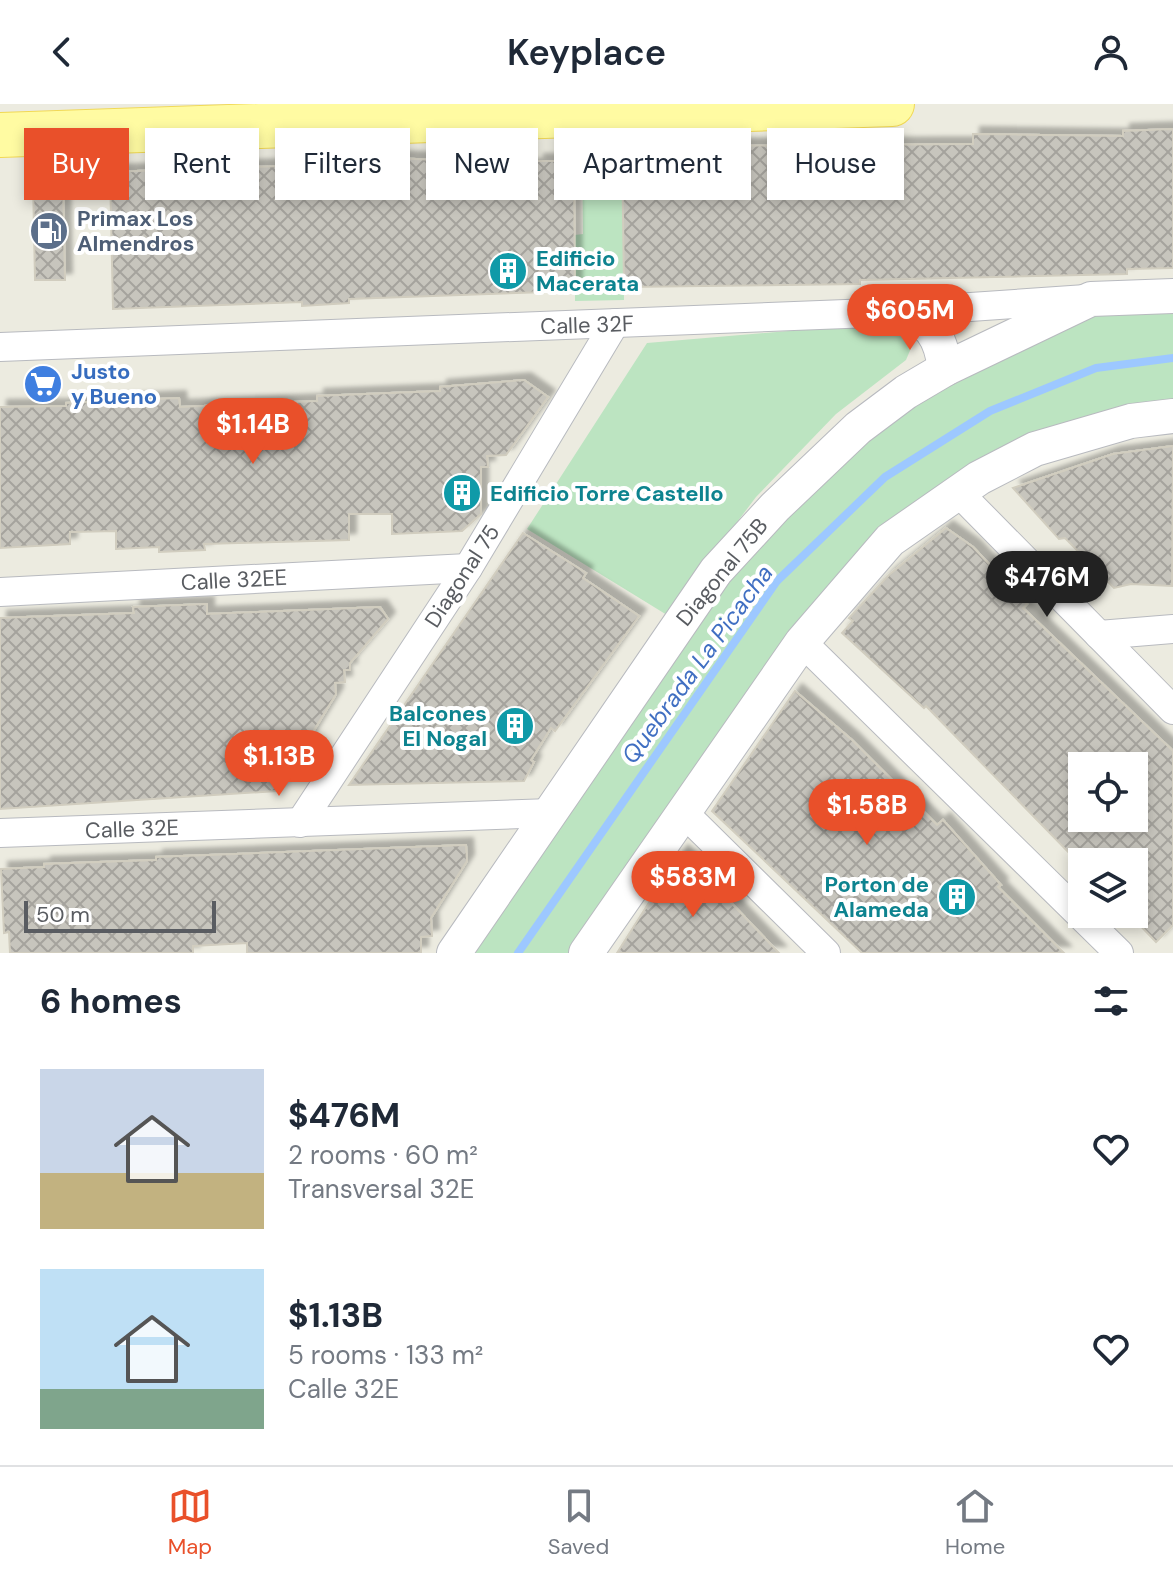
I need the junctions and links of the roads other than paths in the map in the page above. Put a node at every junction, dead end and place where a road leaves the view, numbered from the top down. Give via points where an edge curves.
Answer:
1 (892, 104) edge
2 (0, 135) edge
3 (1173, 296) edge
4 (1091, 299) junction
5 (897, 312) junction
6 (615, 323) junction
7 (0, 347) edge
8 (945, 369) junction
9 (1173, 416) edge
10 (958, 492) junction
11 (468, 568) junction
12 (0, 592) edge
13 (1173, 629) edge
14 (1099, 635) junction
15 (802, 642) junction
16 (1173, 710) edge
17 (551, 813) junction
18 (684, 813) junction
19 (300, 823) junction
20 (0, 833) edge
21 (454, 953) edge
22 (586, 953) edge
23 (826, 953) edge
24 (1119, 953) edge

1 - 2 main road
3 - 4 street, Calle 32F
4 - 5 street, Calle 32F
4 - 8 street, Diagonal 75B
5 - 6 street, Calle 32F
5 - 8 street via 918,316 934,332
6 - 7 street, Calle 32F
6 - 11 street, Diagonal 75
8 - 17 street, Diagonal 75B via 858,428 716,571
9 - 10 street via 1131,421 1035,449
10 - 14 street
10 - 15 street via 890,540
11 - 12 street, Calle 32EE
11 - 19 street, Diagonal 75
13 - 14 street
14 - 16 street
15 - 18 street
15 - 24 street
17 - 19 street, Calle 32E
17 - 21 street, Diagonal 75B
18 - 22 street
18 - 23 street
19 - 20 street, Calle 32E

